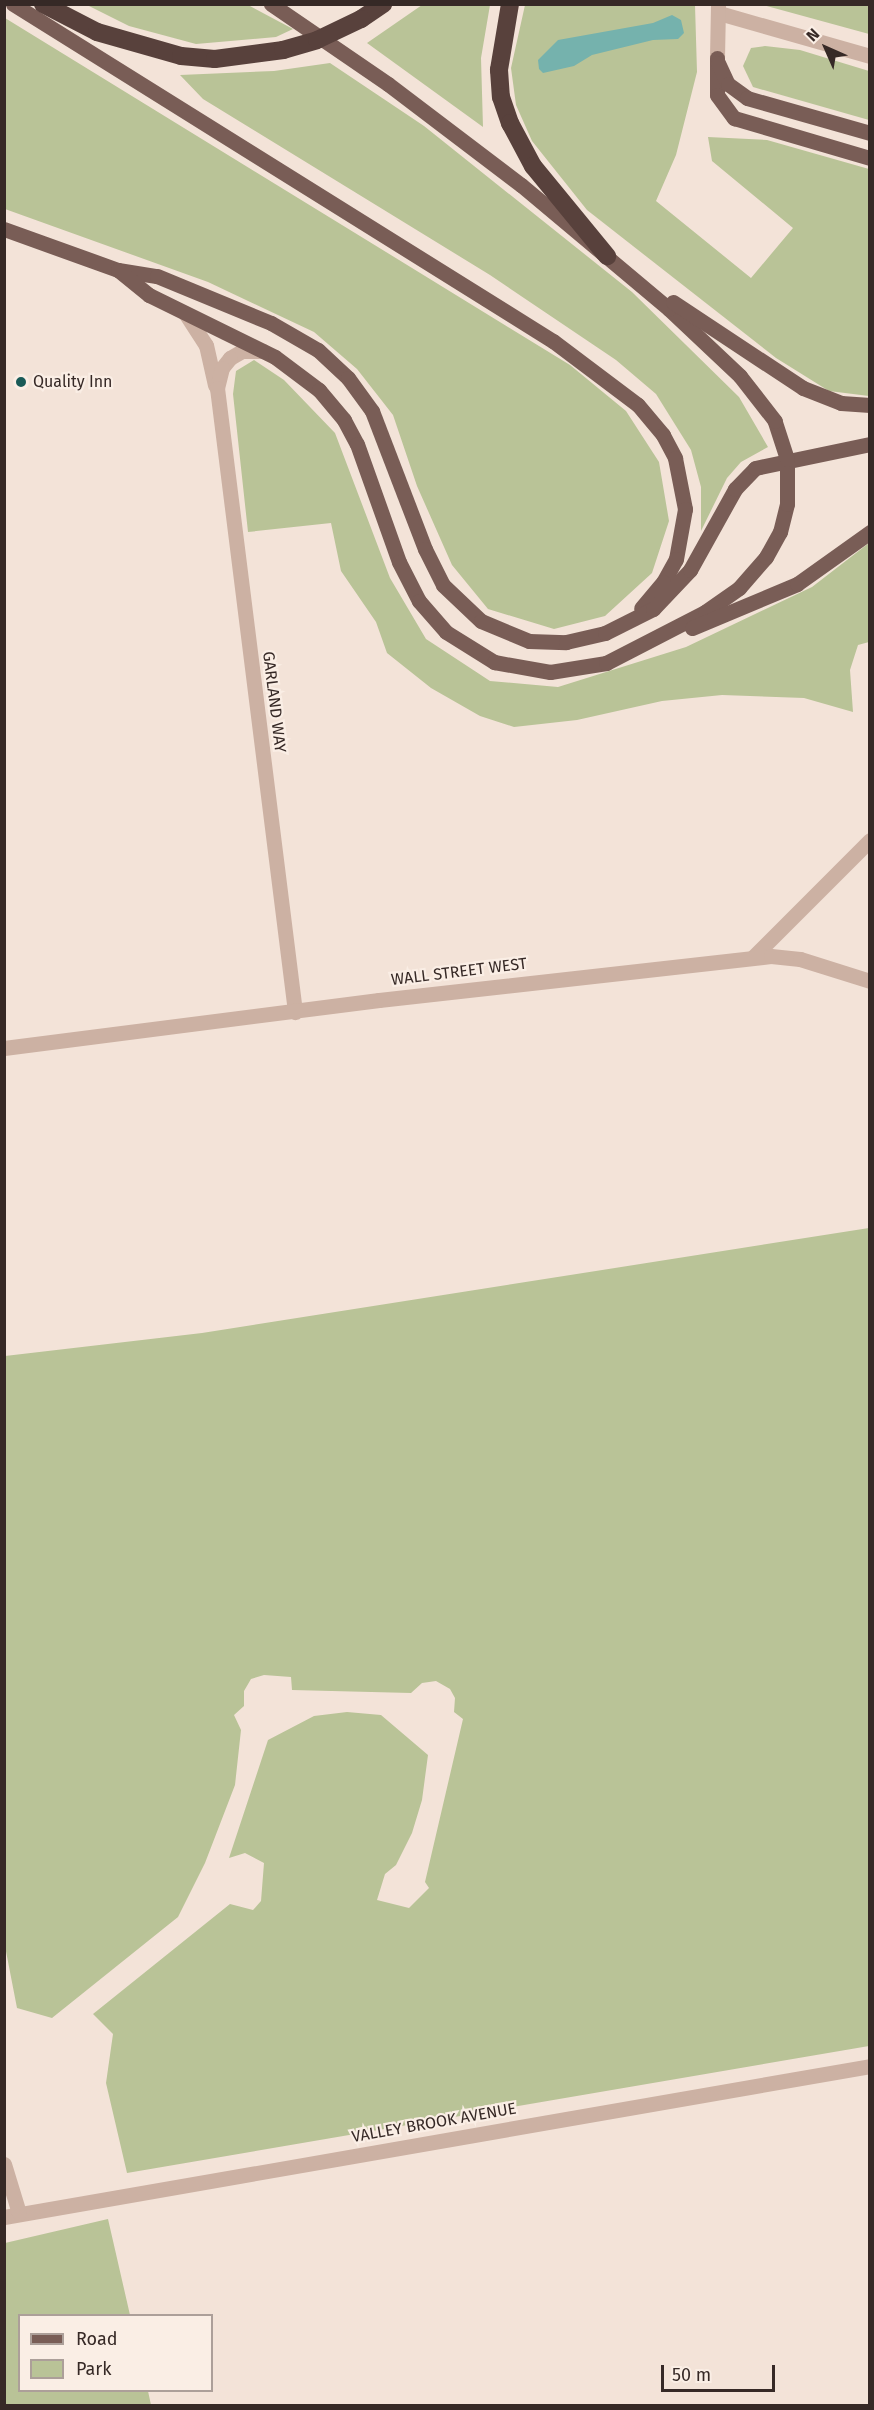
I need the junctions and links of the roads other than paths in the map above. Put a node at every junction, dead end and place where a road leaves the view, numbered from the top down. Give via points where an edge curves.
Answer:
1 (13, 4) edge
2 (43, 4) edge
3 (271, 4) edge
4 (383, 4) edge
5 (510, 4) edge
6 (718, 9) edge
7 (870, 56) edge
8 (717, 58) junction
9 (870, 133) edge
10 (870, 158) edge
11 (4, 229) edge
12 (607, 256) junction
13 (118, 270) junction
14 (628, 273) junction
15 (185, 313) junction
16 (263, 351) junction
17 (217, 396) junction
18 (870, 405) edge
19 (870, 444) edge
20 (787, 459) junction
21 (870, 532) edge
22 (592, 636) junction
23 (644, 646) junction
24 (870, 840) edge
25 (753, 957) junction
26 (870, 981) edge
27 (295, 1012) junction
28 (4, 1048) edge
29 (870, 2066) edge
30 (4, 2164) edge
31 (12, 2215) edge

1 - 22 main road via 553,341 608,379 646,414 670,447 683,483 685,522 680,547 663,582 647,603 621,623
2 - 4 highway, bridge via 97,32 181,56 224,58 283,50 361,19
3 - 12 main road via 425,111
5 - 12 highway via 499,70 501,97 510,123 533,166
6 - 7 street
6 - 8 street
8 - 9 main road via 728,84 747,98
8 - 10 main road via 717,95 734,118
11 - 13 main road
12 - 14 main road
13 - 15 main road via 140,289
13 - 22 main road via 157,276 271,323 318,350 348,378 372,411 430,561 460,604 492,627 529,641 566,642
14 - 18 main road via 803,388 841,403
14 - 20 main road via 711,346 754,392 774,421
15 - 16 main road
15 - 17 street, GARLAND WAY via 206,345
16 - 17 street, GARLAND WAY via 242,351 225,363 219,374
16 - 23 main road via 309,381 344,420 365,464 405,576 427,612 452,637 494,662 550,672 592,667
17 - 27 street, GARLAND WAY
19 - 20 main road
20 - 22 main road via 755,468 741,481 690,570 664,600 629,624
20 - 23 main road via 789,490 784,518 758,569 716,604
21 - 23 main road via 826,566 783,591
24 - 25 street
25 - 26 street, WALL STREET WEST via 800,959
25 - 27 street, WALL STREET WEST
27 - 28 street, WALL STREET WEST
29 - 31 street, VALLEY BROOK AVENUE
30 - 31 street

